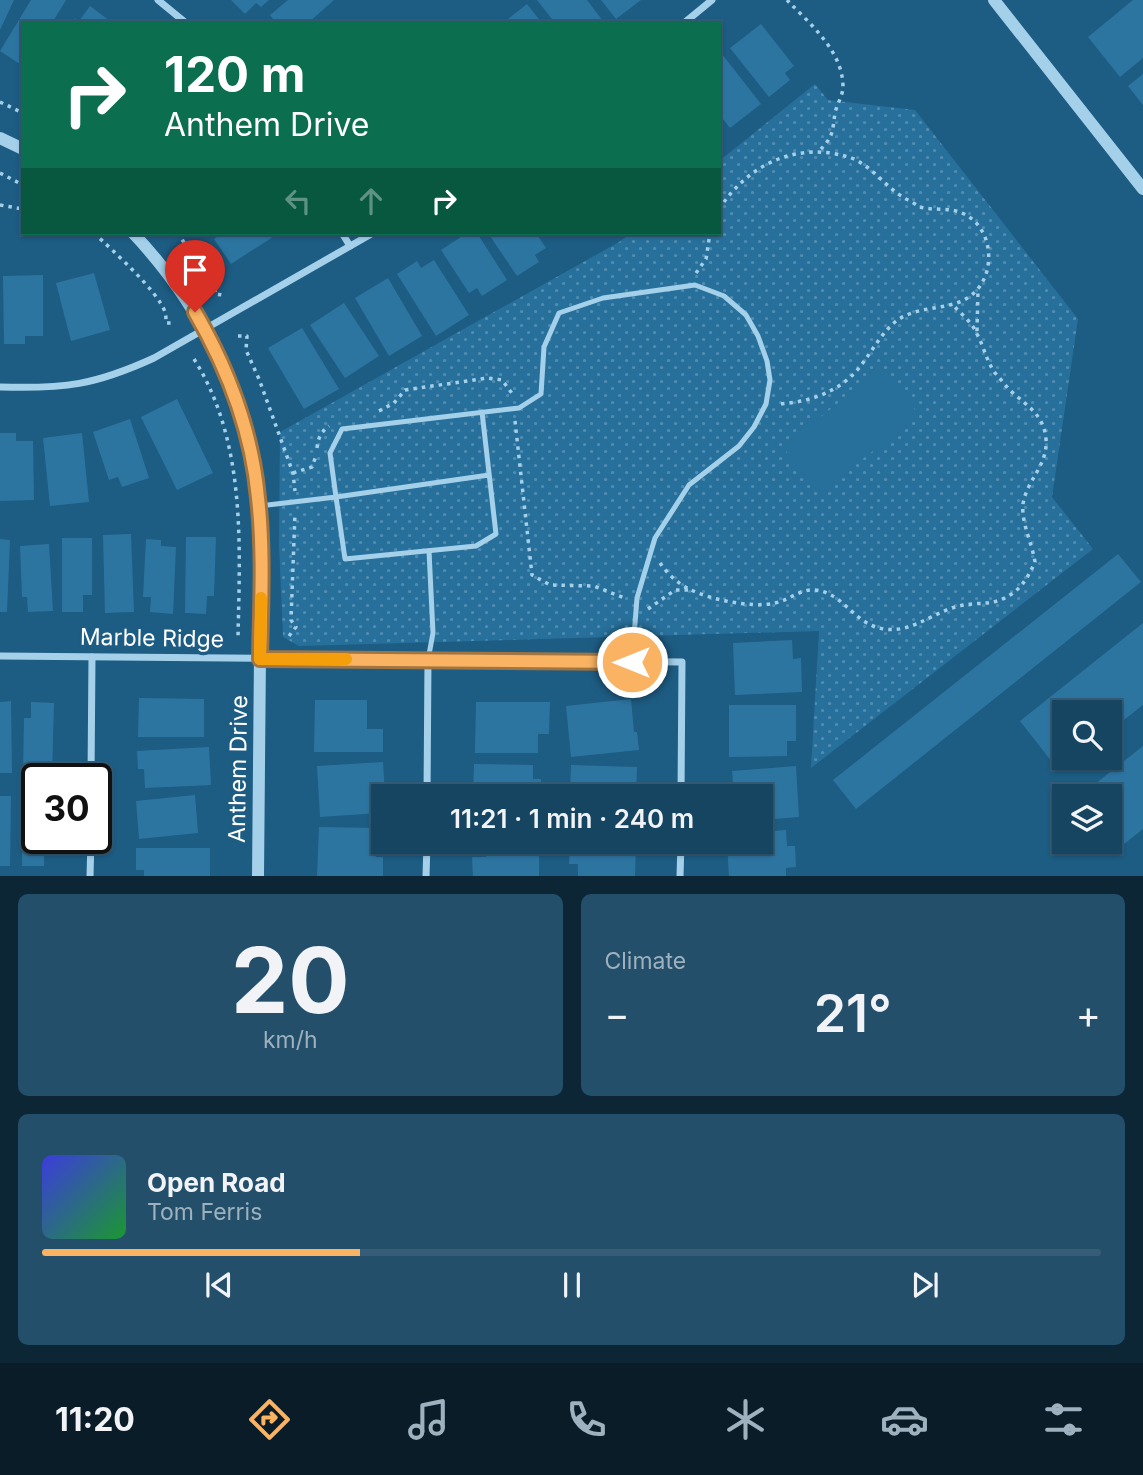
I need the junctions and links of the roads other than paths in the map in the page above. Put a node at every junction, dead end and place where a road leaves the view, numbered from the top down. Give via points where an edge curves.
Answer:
1 (158, 0) edge
2 (712, 0) edge
3 (994, 0) edge
4 (184, 21) edge
5 (686, 21) edge
6 (0, 138) edge
7 (21, 148) edge
8 (1143, 189) edge
9 (135, 235) edge
10 (343, 235) edge
11 (369, 235) edge
12 (350, 246) junction
13 (205, 329) junction
14 (0, 387) edge
15 (482, 412) junction
16 (489, 475) junction
17 (336, 497) junction
18 (259, 506) junction
19 (429, 551) junction
20 (0, 656) edge
21 (92, 657) junction
22 (260, 659) junction
23 (428, 660) junction
24 (632, 662) junction
25 (91, 763) edge
26 (427, 784) edge
27 (681, 784) edge
28 (91, 854) edge
29 (426, 854) edge
30 (681, 854) edge
31 (90, 876) edge
32 (258, 876) edge
33 (426, 876) edge
34 (680, 876) edge

1 - 4 street
2 - 5 street
3 - 8 street
6 - 7 street
9 - 13 street, Anthem Drive via 169,274
10 - 12 street
11 - 12 street
12 - 13 street
13 - 14 street via 154,358 99,381 59,387
13 - 18 street, Anthem Drive via 239,409
15 - 16 lane
15 - 17 lane via 342,429 330,453
15 - 24 lane via 519,408 541,394 544,347 559,313 603,298 695,285 724,296 746,315 767,361 766,404 739,446 689,485 656,538 637,598
16 - 17 lane
16 - 19 lane via 496,534 476,546
17 - 18 lane
17 - 19 lane via 345,559
18 - 22 street, Anthem Drive
19 - 23 lane via 433,633
20 - 21 street, Marble Ridge
21 - 22 street, Marble Ridge
21 - 25 street
22 - 23 street, Marble Ridge
22 - 32 street, Anthem Drive
23 - 24 street, Marble Ridge
23 - 26 street
24 - 27 street, Marble Ridge via 682,662
28 - 31 street
29 - 33 street
30 - 34 street

